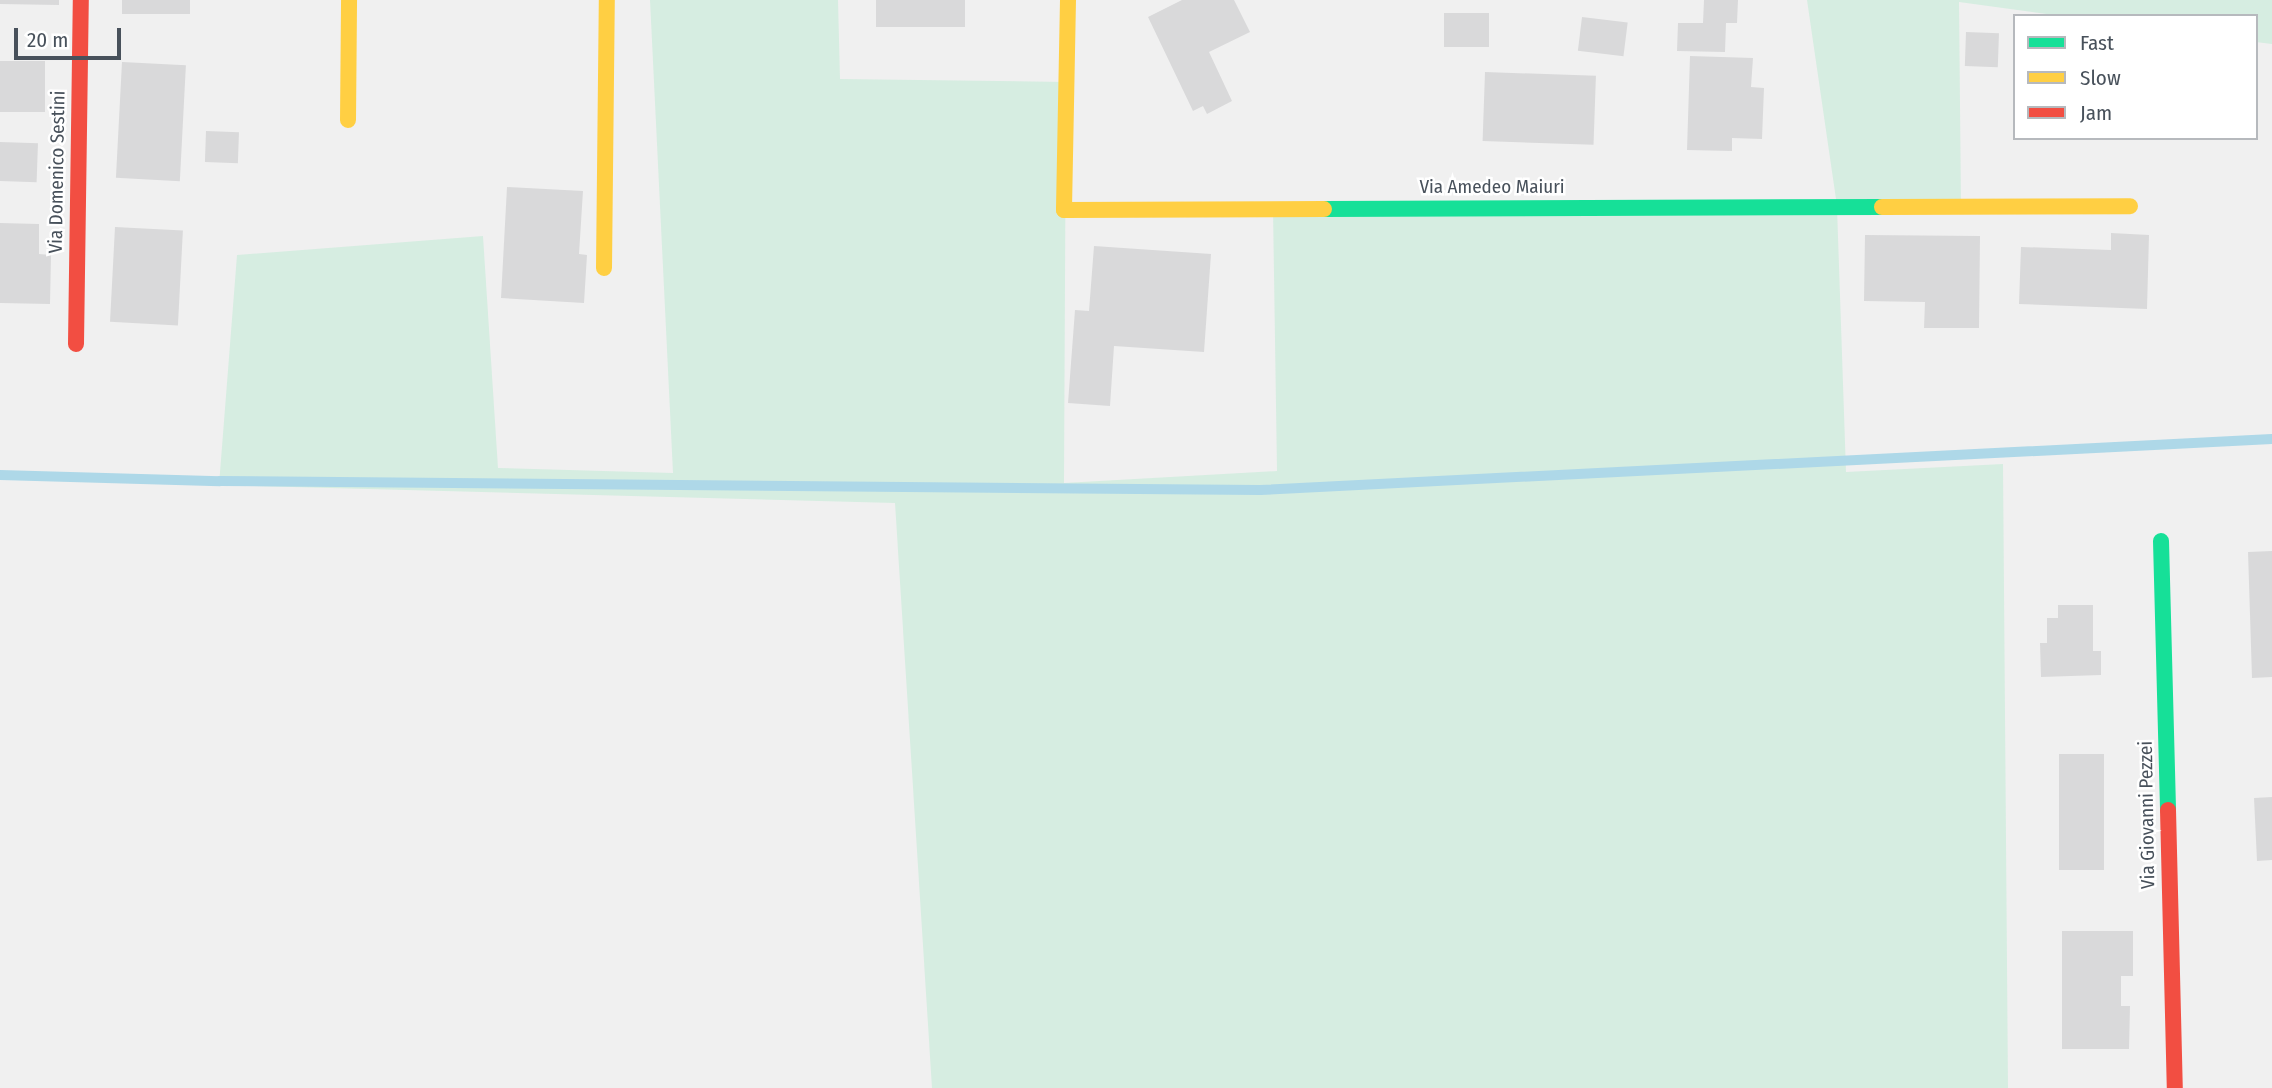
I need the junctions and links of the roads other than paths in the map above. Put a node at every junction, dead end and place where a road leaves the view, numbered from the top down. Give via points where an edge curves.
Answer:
1 (81, 0) edge
2 (349, 0) edge
3 (607, 0) edge
4 (1068, 0) edge
5 (348, 120) dead end
6 (2130, 206) dead end
7 (604, 268) dead end
8 (76, 344) dead end
9 (2161, 541) dead end
10 (2175, 1088) edge

1 - 8 street, Via Domenico Sestini
2 - 5 street
3 - 7 street
4 - 6 street, Via Amedeo Maiuri via 1064,210
9 - 10 street, Via Giovanni Pezzei

